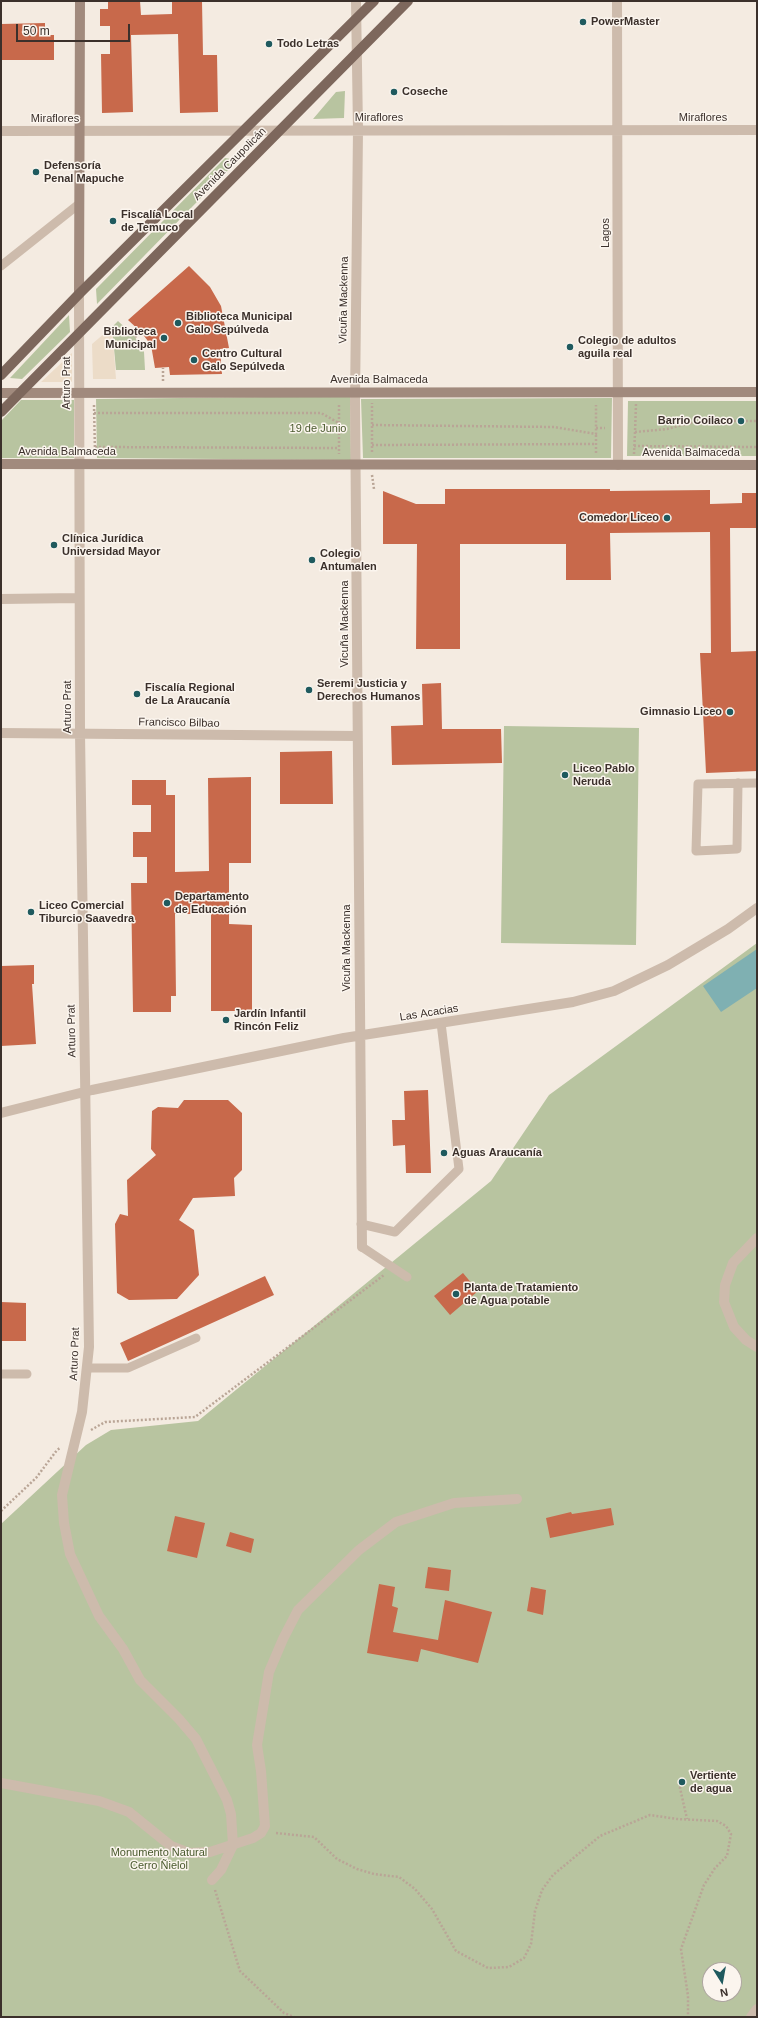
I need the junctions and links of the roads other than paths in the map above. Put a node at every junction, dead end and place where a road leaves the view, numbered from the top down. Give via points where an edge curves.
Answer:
1 (80, 1) edge
2 (356, 1) edge
3 (374, 1) edge
4 (408, 1) edge
5 (617, 1) edge
6 (356, 18) junction
7 (357, 53) junction
8 (358, 130) junction
9 (618, 130) junction
10 (757, 130) edge
11 (1, 131) edge
12 (80, 131) junction
13 (279, 131) junction
14 (242, 132) junction
15 (79, 204) junction
16 (1, 266) edge
17 (79, 294) junction
18 (79, 332) junction
19 (1, 375) edge
20 (355, 392) junction
21 (619, 392) junction
22 (757, 392) edge
23 (1, 393) edge
24 (18, 394) junction
25 (80, 394) junction
26 (1, 412) edge
27 (1, 464) edge
28 (79, 464) junction
29 (355, 464) junction
30 (618, 465) junction
31 (757, 465) edge
32 (79, 598) junction
33 (1, 599) edge
34 (1, 733) edge
35 (80, 733) junction
36 (358, 736) junction
37 (738, 783) junction
38 (757, 783) edge
39 (757, 908) edge
40 (441, 1023) junction
41 (360, 1036) junction
42 (85, 1091) junction
43 (1, 1113) edge
44 (362, 1224) junction
45 (757, 1238) edge
46 (362, 1247) joint
47 (407, 1276) dead end
48 (196, 1338) dead end
49 (757, 1347) edge
50 (88, 1368) junction
51 (1, 1374) edge
52 (27, 1374) dead end
53 (517, 1499) dead end
54 (1, 1783) edge
55 (232, 1845) junction
56 (212, 1880) road end
57 (757, 2009) edge
58 (751, 2017) edge

1 - 12 main road, Arturo Prat
2 - 6 street, Vicuña Mackenna
3 - 6 main road, Avenida Caupolicán
4 - 7 main road, Avenida Caupolicán
5 - 9 street, Lagos
6 - 7 street, Vicuña Mackenna
6 - 14 main road, Avenida Caupolicán
7 - 8 street, Vicuña Mackenna
7 - 13 main road, Avenida Caupolicán
8 - 9 street, Miraflores
8 - 13 street, Miraflores
8 - 20 street, Vicuña Mackenna
9 - 10 street, Miraflores
9 - 21 street, Lagos
11 - 12 street, Miraflores
12 - 14 street, Miraflores
12 - 15 main road, Arturo Prat
13 - 14 street, Miraflores
13 - 18 main road, Avenida Caupolicán
14 - 17 main road, Avenida Caupolicán
15 - 16 lane
15 - 17 main road, Arturo Prat
17 - 18 street, Arturo Prat
17 - 19 main road, Avenida Caupolicán
18 - 24 main road, Avenida Caupolicán
18 - 25 street, Arturo Prat
20 - 21 main road, Avenida Balmaceda
20 - 25 main road, Avenida Balmaceda
20 - 29 street, Vicuña Mackenna
21 - 22 main road, Avenida Balmaceda
21 - 30 street, Lagos
23 - 24 main road, Avenida Balmaceda
24 - 25 main road, Avenida Balmaceda
24 - 26 main road, Avenida Caupolicán
25 - 28 street, Arturo Prat
27 - 28 main road, Avenida Balmaceda
28 - 29 main road, Avenida Balmaceda
28 - 32 street, Arturo Prat
29 - 30 main road, Avenida Balmaceda
29 - 36 street, Vicuña Mackenna
30 - 31 main road, Avenida Balmaceda
32 - 33 street
32 - 35 street, Arturo Prat
34 - 35 street, Francisco Bilbao
35 - 36 street, Francisco Bilbao
35 - 42 street, Arturo Prat
36 - 41 street, Vicuña Mackenna
37 - 37 lane via 698,784 696,851 737,849
37 - 38 lane
39 - 40 street, Las Acacias via 728,929 668,965 614,991 573,1002
40 - 41 street, Las Acacias
40 - 44 lane via 460,1169 394,1232
41 - 42 street, Las Acacias
41 - 44 street, Vicuña Mackenna
42 - 43 street, Las Acacias
42 - 50 street, Arturo Prat
44 - 46 street, Vicuña Mackenna
45 - 49 street via 733,1264 725,1285 724,1302 734,1326 746,1340
46 - 47 lane
48 - 50 lane via 128,1368
50 - 55 street, Arturo Prat via 82,1412 62,1495 70,1554 99,1616 123,1649 140,1680 179,1719 196,1739 208,1759 231,1814
51 - 52 lane
53 - 55 street via 454,1503 396,1522 359,1550 298,1610 282,1639 269,1672 261,1715 257,1745 264,1826 261,1833
54 - 55 street via 99,1801 128,1812 171,1846 189,1853 210,1852
55 - 56 street via 221,1870
57 - 58 street

